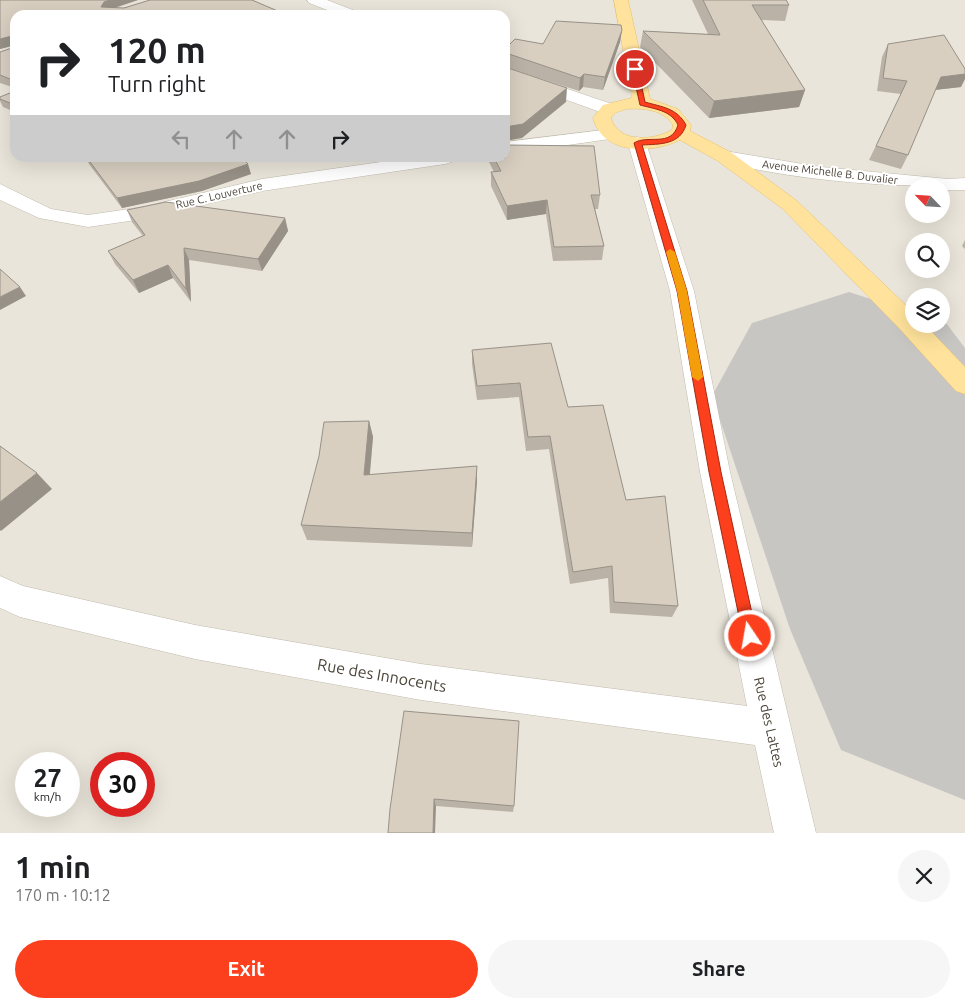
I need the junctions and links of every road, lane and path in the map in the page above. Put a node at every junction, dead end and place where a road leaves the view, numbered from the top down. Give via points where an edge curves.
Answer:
1 (314, 0) edge
2 (622, 0) edge
3 (340, 10) edge
4 (510, 75) edge
5 (642, 104) junction
6 (609, 109) junction
7 (680, 133) junction
8 (624, 139) junction
9 (510, 148) edge
10 (725, 157) junction
11 (416, 162) edge
12 (965, 184) edge
13 (0, 190) edge
14 (965, 384) edge
15 (0, 592) edge
16 (770, 728) junction
17 (795, 833) edge

1 - 3 street
2 - 5 main road
4 - 6 street
5 - 6 main road via 624,104
5 - 7 main road via 669,111 682,125
6 - 8 main road via 602,118 602,124
7 - 8 main road via 663,142
7 - 10 main road
8 - 9 street
8 - 16 street, Rue des Lattes via 682,291 715,472
10 - 12 street, Avenue Michelle B. Duvalier via 821,173
10 - 14 main road via 790,205 909,323
11 - 13 street, Rue C. Louverture via 262,185 143,213 88,221 46,214 6,196
15 - 16 street, Rue des Innocents via 20,601 195,642 421,682
16 - 17 street, Rue des Lattes

